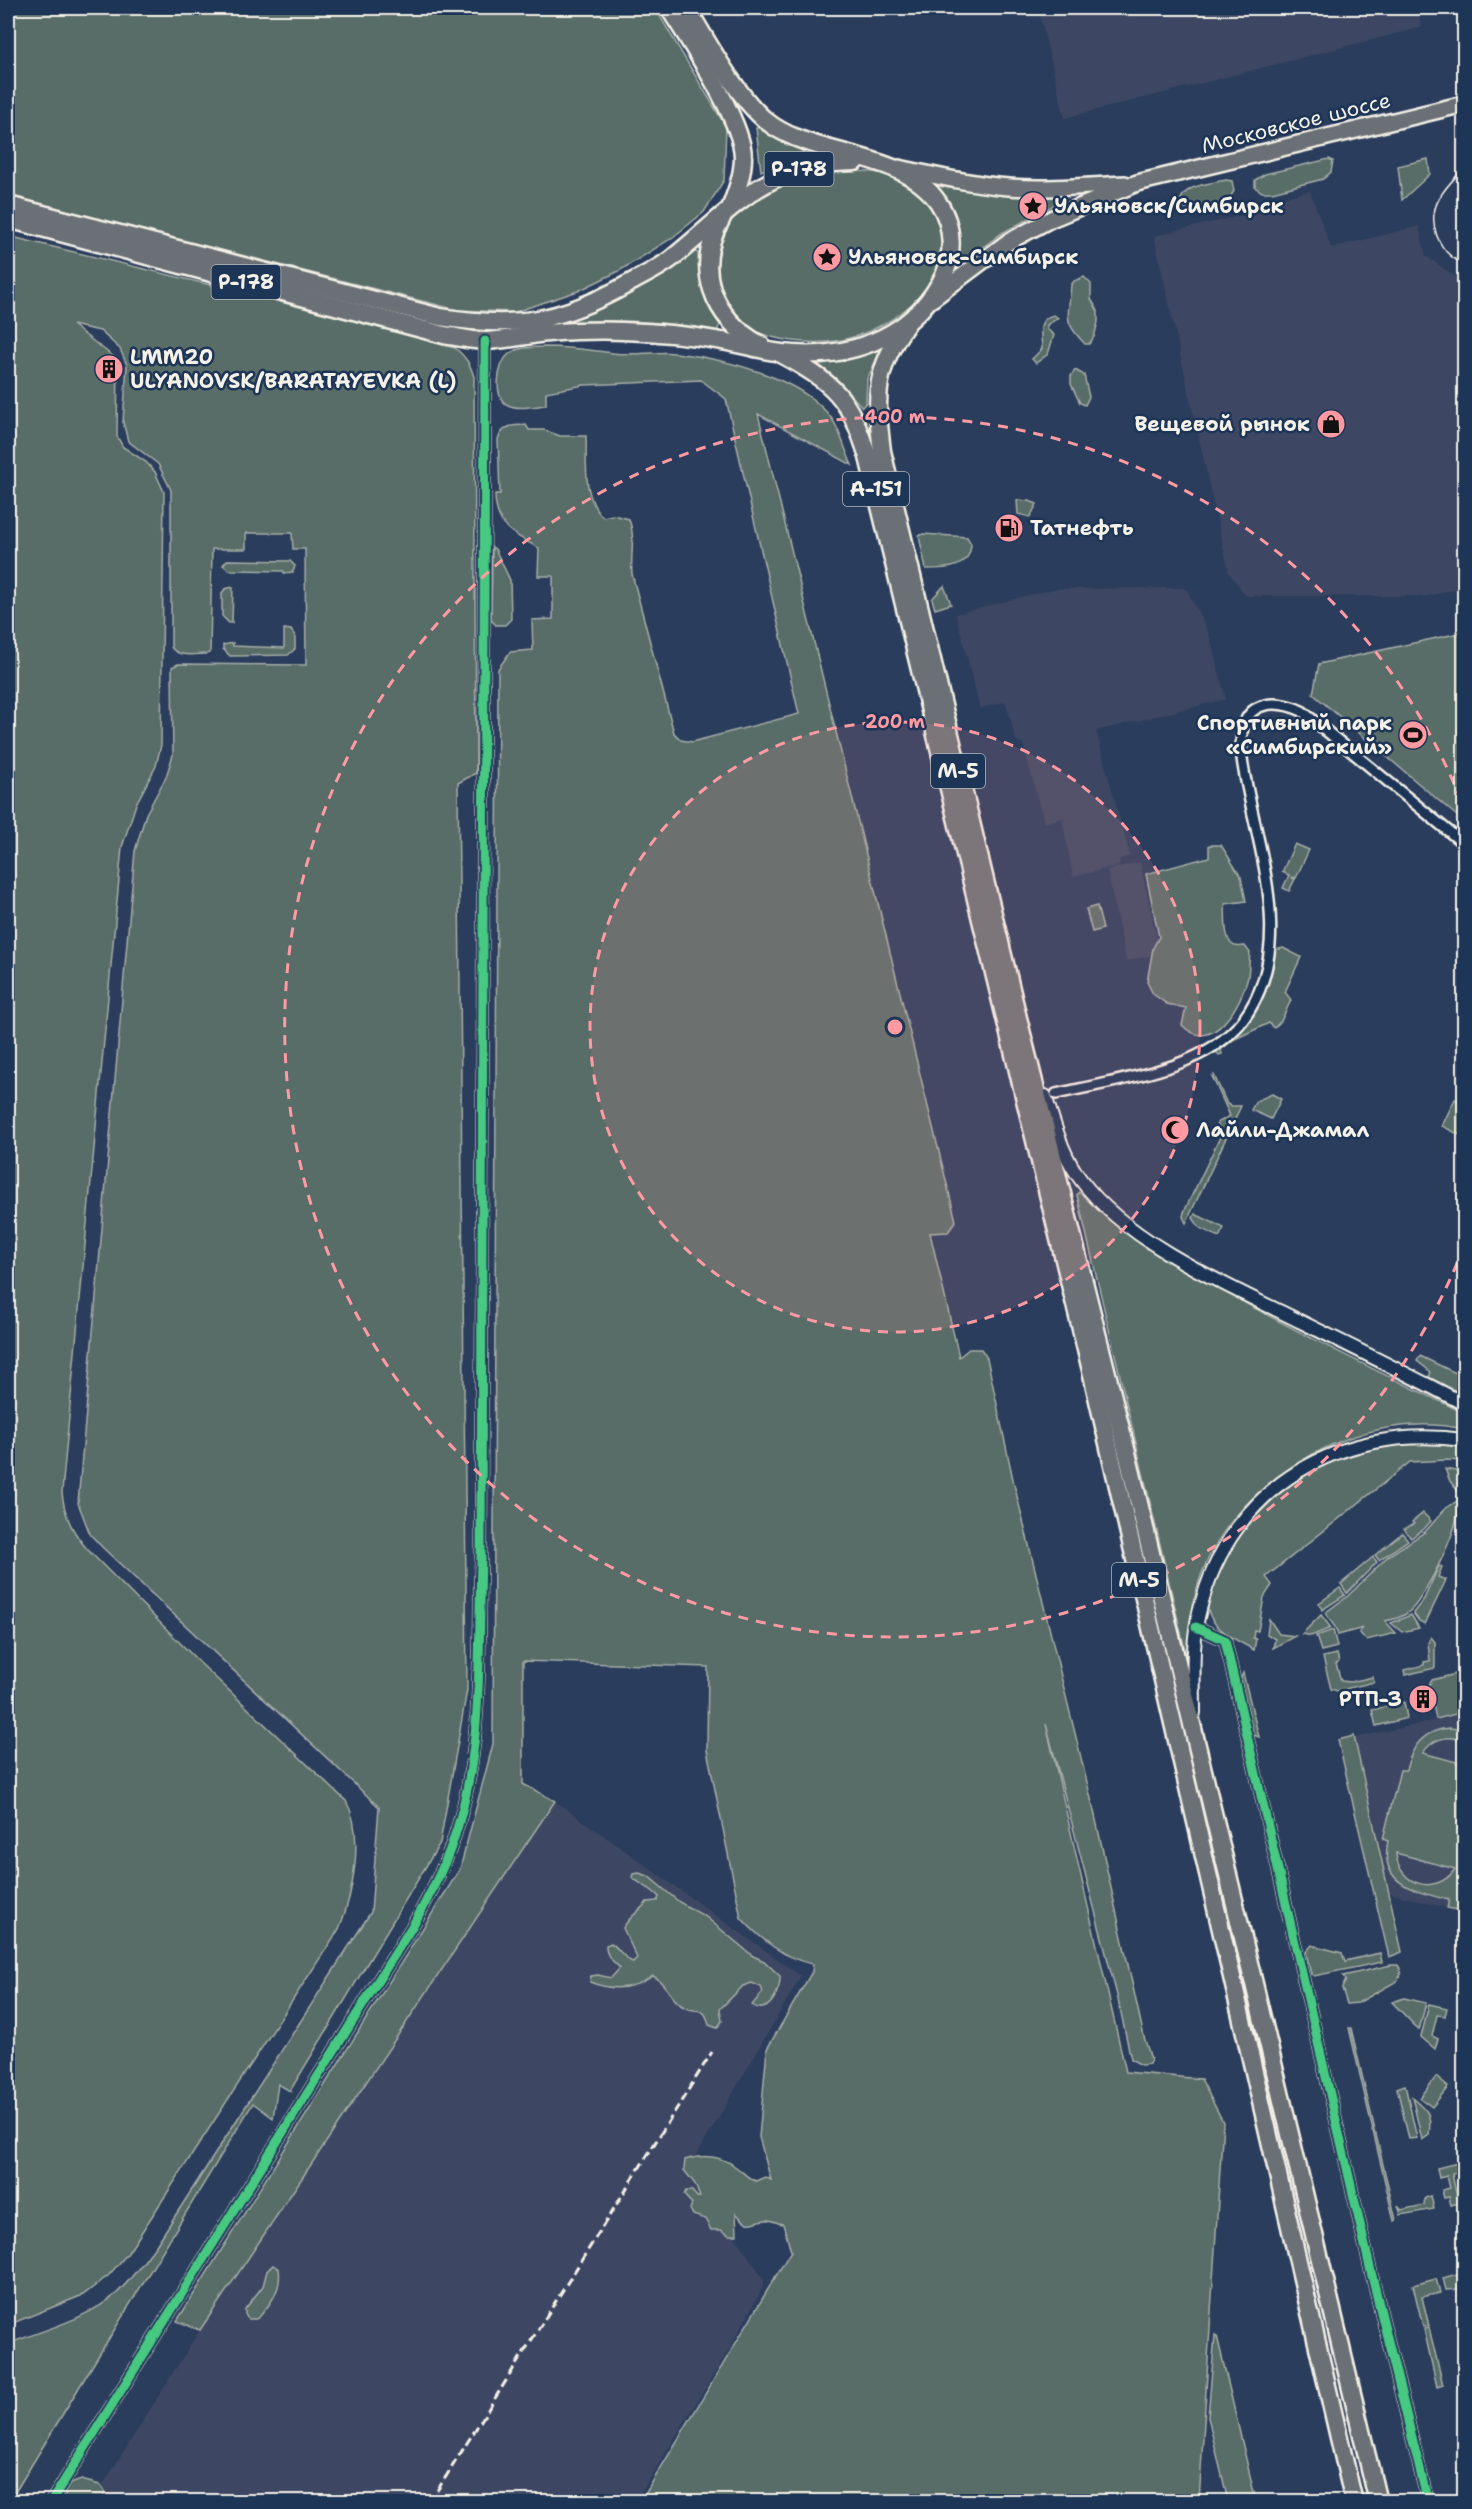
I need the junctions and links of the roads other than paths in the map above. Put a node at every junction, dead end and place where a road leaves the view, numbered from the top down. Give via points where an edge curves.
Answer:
1 (669, 8) edge
2 (687, 8) edge
3 (1464, 104) edge
4 (882, 164) junction
5 (1137, 183) junction
6 (8, 205) edge
7 (728, 210) junction
8 (8, 219) edge
9 (930, 301) junction
10 (908, 322) junction
11 (485, 341) junction
12 (774, 351) junction
13 (898, 520) joint
14 (918, 659) joint
15 (954, 782) junction
16 (1464, 844) edge
17 (1019, 1022) junction
18 (1056, 1094) dead end
19 (1464, 1404) edge
20 (1464, 1440) edge
21 (1196, 1627) junction
22 (1195, 1738) junction
23 (51, 2502) edge
24 (1354, 2502) edge
25 (1378, 2502) edge
26 (1428, 2502) edge

1 - 7 highway, А-151 via 738,133 743,156 739,184
2 - 4 highway via 738,89 764,118 805,141
3 - 5 main road, Московское шоссе
4 - 5 main road via 1011,187
4 - 7 highway, Р-178 via 833,162 798,169 755,189
4 - 9 highway via 926,188 946,218 950,232 949,261
5 - 9 main road via 1051,219 1008,242
6 - 7 highway, Р-178 via 476,323 525,323 563,314 605,297 669,260
7 - 12 highway, А-151 via 716,228 709,253 712,292 734,326
8 - 11 highway, Р-178 via 444,336
9 - 10 highway, Р-178
10 - 12 highway, Р-178 via 884,339 857,348 833,353
10 - 13 highway, А-151 via 883,364 877,410
11 - 12 highway, Р-178 via 547,333 624,331 722,341
11 - 23 street via 481,1560 476,1707 463,1807 444,1866 418,1915
12 - 14 highway, А-151 via 826,381 846,402 855,419
13 - 15 highway, М-5
14 - 15 highway, М-5
15 - 17 highway, М-5
15 - 24 highway, М-5
16 - 18 street via 1302,711 1280,703 1259,707 1242,731 1246,777 1269,894 1272,940 1262,985 1242,1020 1200,1056
17 - 19 street via 1067,1160 1115,1216 1181,1260 1236,1290
17 - 22 highway, М-5
20 - 21 street via 1420,1436 1361,1443 1287,1478 1266,1495 1233,1534 1208,1584
21 - 22 street
21 - 26 street via 1225,1640
22 - 25 highway, М-5

